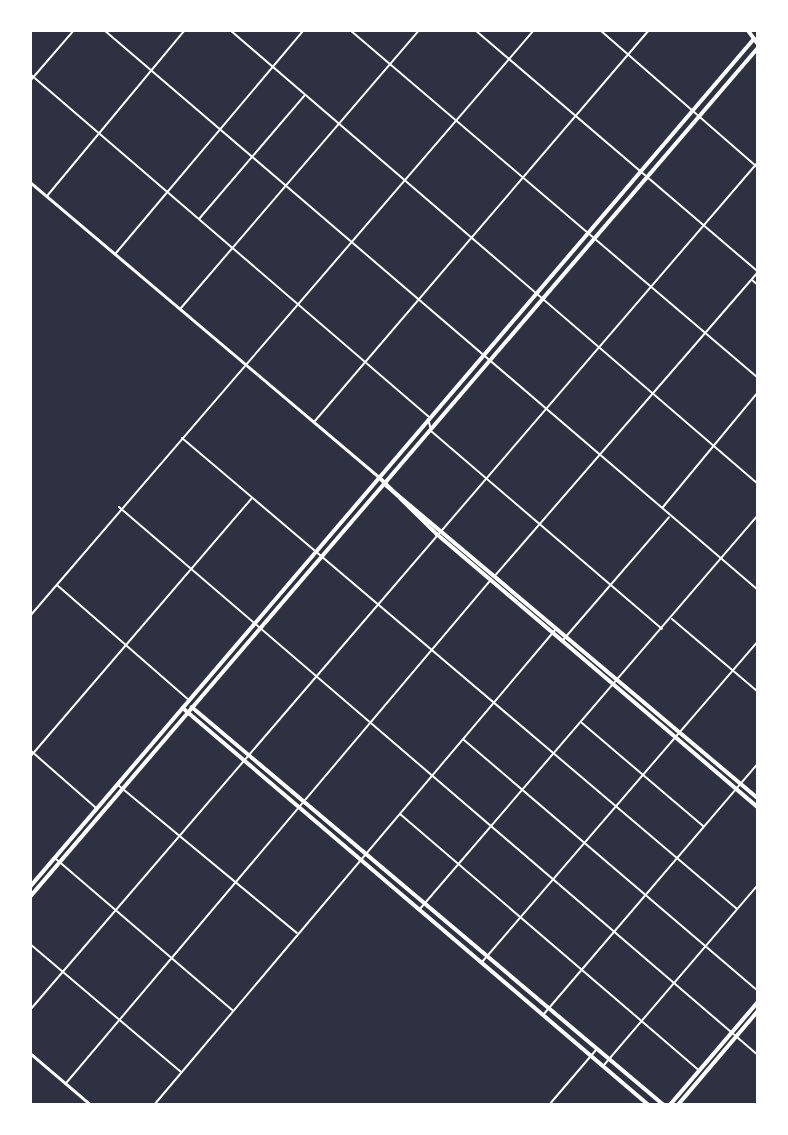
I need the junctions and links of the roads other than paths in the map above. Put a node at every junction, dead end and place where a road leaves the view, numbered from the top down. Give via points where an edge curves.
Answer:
1 (74, 30) edge
2 (104, 30) edge
3 (185, 30) edge
4 (230, 30) edge
5 (304, 30) edge
6 (350, 30) edge
7 (419, 30) edge
8 (475, 30) edge
9 (534, 30) edge
10 (600, 30) edge
11 (649, 30) edge
12 (748, 30) edge
13 (755, 35) edge
14 (758, 46) edge
15 (628, 56) junction
16 (510, 59) junction
17 (391, 64) junction
18 (272, 67) junction
19 (151, 70) junction
20 (30, 74) edge
21 (33, 77) junction
22 (30, 81) edge
23 (305, 95) junction
24 (693, 111) junction
25 (576, 117) junction
26 (699, 117) junction
27 (457, 121) junction
28 (339, 124) junction
29 (220, 129) junction
30 (100, 134) junction
31 (253, 156) junction
32 (758, 162) edge
33 (757, 166) edge
34 (640, 172) junction
35 (524, 178) junction
36 (648, 178) junction
37 (406, 181) junction
38 (30, 182) edge
39 (287, 185) junction
40 (167, 191) junction
41 (47, 196) junction
42 (199, 219) junction
43 (704, 225) junction
44 (588, 232) junction
45 (472, 238) junction
46 (595, 239) junction
47 (353, 242) junction
48 (233, 247) junction
49 (115, 254) junction
50 (758, 272) edge
51 (752, 280) junction
52 (758, 285) edge
53 (651, 287) junction
54 (536, 293) junction
55 (420, 299) junction
56 (543, 299) junction
57 (299, 305) junction
58 (180, 309) junction
59 (706, 334) junction
60 (599, 346) junction
61 (484, 353) junction
62 (364, 360) junction
63 (491, 360) junction
64 (247, 366) junction
65 (758, 378) edge
66 (758, 392) edge
67 (654, 396) junction
68 (546, 407) junction
69 (429, 417) junction
70 (314, 422) junction
71 (431, 431) junction
72 (181, 438) junction
73 (713, 446) junction
74 (600, 454) junction
75 (486, 476) junction
76 (379, 477) junction
77 (384, 484) junction
78 (758, 484) edge
79 (253, 497) junction
80 (119, 508) junction
81 (662, 508) junction
82 (670, 515) junction
83 (758, 515) edge
84 (541, 524) junction
85 (441, 528) junction
86 (437, 534) junction
87 (317, 551) junction
88 (323, 555) junction
89 (722, 559) junction
90 (190, 571) junction
91 (495, 574) junction
92 (491, 579) junction
93 (56, 584) junction
94 (612, 584) junction
95 (758, 590) edge
96 (379, 603) junction
97 (30, 616) edge
98 (672, 619) junction
99 (254, 624) junction
100 (557, 628) junction
101 (662, 629) junction
102 (260, 630) junction
103 (552, 633) junction
104 (567, 636) junction
105 (563, 641) junction
106 (758, 641) edge
107 (126, 646) junction
108 (434, 649) junction
109 (733, 670) junction
110 (317, 677) junction
111 (618, 679) junction
112 (614, 684) junction
113 (758, 692) edge
114 (189, 701) junction
115 (495, 702) junction
116 (192, 707) junction
117 (183, 708) junction
118 (188, 712) junction
119 (581, 723) junction
120 (371, 724) junction
121 (679, 730) junction
122 (675, 736) junction
123 (463, 739) junction
124 (30, 750) edge
125 (33, 753) junction
126 (555, 753) junction
127 (250, 754) junction
128 (30, 757) edge
129 (244, 761) junction
130 (758, 763) edge
131 (431, 775) junction
132 (643, 776) junction
133 (741, 783) junction
134 (118, 785) junction
135 (737, 788) junction
136 (123, 789) junction
137 (524, 789) junction
138 (758, 798) edge
139 (305, 802) junction
140 (617, 806) junction
141 (758, 807) edge
142 (97, 808) junction
143 (299, 808) junction
144 (399, 813) junction
145 (492, 826) junction
146 (704, 827) junction
147 (181, 836) junction
148 (585, 842) junction
149 (365, 852) junction
150 (677, 858) junction
151 (55, 859) junction
152 (359, 860) junction
153 (60, 863) junction
154 (460, 863) junction
155 (553, 879) junction
156 (237, 882) junction
157 (758, 885) edge
158 (30, 887) edge
159 (646, 894) junction
160 (30, 897) edge
161 (425, 903) junction
162 (737, 909) junction
163 (419, 910) junction
164 (117, 911) junction
165 (521, 916) junction
166 (615, 932) junction
167 (298, 933) junction
168 (30, 944) edge
169 (706, 947) junction
170 (487, 956) junction
171 (172, 959) junction
172 (481, 962) junction
173 (583, 969) junction
174 (63, 972) junction
175 (674, 983) junction
176 (758, 991) edge
177 (758, 1002) edge
178 (549, 1008) junction
179 (30, 1010) edge
180 (232, 1010) junction
181 (758, 1011) edge
182 (543, 1015) junction
183 (120, 1020) junction
184 (642, 1020) junction
185 (734, 1035) junction
186 (597, 1049) junction
187 (30, 1053) edge
188 (758, 1055) edge
189 (592, 1056) junction
190 (609, 1059) junction
191 (603, 1065) junction
192 (700, 1070) junction
193 (182, 1073) junction
194 (66, 1084) junction
195 (91, 1105) edge
196 (154, 1105) edge
197 (549, 1105) edge
198 (649, 1105) edge
199 (664, 1105) edge
200 (670, 1105) edge
201 (678, 1105) edge

1 - 21 street
2 - 19 street
3 - 19 street
4 - 18 street
5 - 18 street
6 - 17 street
7 - 17 street
8 - 16 street
9 - 16 street
10 - 15 street
11 - 15 street
12 - 13 main road
13 - 14 main road
13 - 24 main road
14 - 26 main road
15 - 24 street
15 - 25 street
16 - 25 street
16 - 27 street
17 - 27 street
17 - 28 street
18 - 23 street
18 - 29 street
19 - 29 street
19 - 30 street
20 - 21 street
21 - 22 street
21 - 30 street
23 - 28 street
23 - 31 street
24 - 26 street
24 - 34 main road
25 - 34 street
25 - 35 street
26 - 33 street
26 - 36 main road
27 - 35 street
27 - 37 street
28 - 37 street
28 - 39 street
29 - 31 street
29 - 40 street
30 - 40 street
30 - 41 street
31 - 39 street
31 - 42 street
32 - 33 street
33 - 43 street
34 - 36 street
34 - 44 main road
35 - 44 street
35 - 45 street
36 - 43 street
36 - 46 main road
37 - 45 street
37 - 47 street
38 - 41 street
39 - 47 street
39 - 48 street
40 - 42 street
40 - 49 street
41 - 49 street
42 - 48 street
43 - 50 street
43 - 53 street
44 - 46 street
44 - 54 main road
45 - 54 street
45 - 55 street
46 - 53 street
46 - 56 main road
47 - 55 street
47 - 57 street
48 - 57 street
48 - 58 street
49 - 58 street
50 - 51 street
51 - 52 street
51 - 59 street
53 - 59 street
53 - 60 street
54 - 56 street
54 - 61 main road
55 - 61 street
55 - 62 street
56 - 60 street
56 - 63 main road
57 - 62 street
57 - 64 street
58 - 64 street
59 - 65 street
59 - 67 street
60 - 67 street
60 - 68 street
61 - 63 street
61 - 69 main road
62 - 69 street
62 - 70 street
63 - 68 street
63 - 71 main road
64 - 70 street
64 - 72 street
66 - 73 street
67 - 73 street
67 - 74 street
68 - 74 street
68 - 75 street
69 - 71 street
69 - 76 main road
70 - 76 street
71 - 75 street
71 - 77 main road
72 - 79 street
72 - 80 street
73 - 78 street
73 - 81 street
74 - 81 street
74 - 84 street
75 - 84 street
75 - 85 street
76 - 77 main road
76 - 87 main road
77 - 85 main road via 395,488
77 - 86 main road
77 - 88 main road
79 - 87 street
79 - 90 street
80 - 90 street
80 - 93 street
81 - 82 street
82 - 89 street
82 - 94 street
83 - 89 street
84 - 91 street
84 - 94 street
85 - 86 street
85 - 91 main road
86 - 92 main road
86 - 96 street
87 - 88 street
87 - 99 main road
88 - 96 street
88 - 102 main road
89 - 95 street
89 - 98 street
90 - 99 street
90 - 107 street
91 - 92 street
91 - 100 main road
92 - 103 main road
92 - 108 street
93 - 97 street
93 - 107 street
94 - 101 street
94 - 104 street
96 - 108 street
96 - 110 street
98 - 101 street
98 - 109 street
99 - 102 street
99 - 114 main road
100 - 103 street
100 - 104 main road
101 - 111 street
102 - 110 street
102 - 116 main road
103 - 105 main road
103 - 115 street
104 - 105 street
104 - 111 main road
105 - 112 main road
106 - 109 street
107 - 114 street
107 - 125 street
108 - 115 street
108 - 120 street
109 - 113 street
109 - 121 street
110 - 120 street
110 - 127 street
111 - 112 street
111 - 121 main road
112 - 119 street
112 - 122 main road
114 - 116 main road
114 - 117 main road
115 - 123 street
115 - 126 street
116 - 118 main road
116 - 127 main road
117 - 118 main road
117 - 134 main road
118 - 129 main road
118 - 136 main road
119 - 126 street
119 - 132 street
120 - 131 street
120 - 139 street
121 - 122 street
121 - 133 main road
122 - 132 street
122 - 135 main road
123 - 131 street
123 - 137 street
124 - 125 street
125 - 128 street
125 - 142 street
126 - 137 street
126 - 140 street
127 - 129 street
127 - 139 main road
129 - 143 main road
129 - 147 street
130 - 133 street
131 - 144 street
131 - 145 street
132 - 140 street
132 - 146 street
133 - 135 street
133 - 138 main road
134 - 136 street
134 - 142 main road
135 - 141 main road
135 - 146 street
136 - 147 street
136 - 153 main road
137 - 145 street
137 - 148 street
139 - 143 street
139 - 149 main road
140 - 148 street
140 - 150 street
142 - 151 main road
143 - 152 main road
143 - 156 street
144 - 149 street
144 - 154 street
145 - 154 street
145 - 155 street
146 - 150 street
147 - 156 street
147 - 164 street
148 - 155 street
148 - 159 street
149 - 152 street
149 - 161 main road
150 - 159 street
150 - 162 street
151 - 153 street
151 - 158 main road
152 - 163 main road
152 - 167 street
153 - 160 main road
153 - 164 street
154 - 161 street
154 - 165 street
155 - 165 street
155 - 166 street
156 - 167 street
156 - 171 street
157 - 162 street
159 - 166 street
159 - 169 street
161 - 163 street
161 - 170 main road
162 - 169 street
163 - 172 main road
164 - 171 street
164 - 174 street
165 - 170 street
165 - 173 street
166 - 173 street
166 - 175 street
167 - 180 street
168 - 174 street
169 - 175 street
169 - 176 street
170 - 172 street
170 - 178 main road
171 - 180 street
171 - 183 street
172 - 182 main road
173 - 178 street
173 - 184 street
174 - 179 street
174 - 183 street
175 - 184 street
175 - 185 street
177 - 185 main road
178 - 182 street
178 - 186 main road
180 - 193 street
181 - 185 main road
182 - 189 main road
183 - 193 street
183 - 194 street
184 - 190 street
184 - 192 street
185 - 188 street
185 - 192 main road
185 - 201 main road
186 - 189 street
186 - 190 main road
187 - 194 street
189 - 191 main road
189 - 197 street
190 - 191 street
190 - 199 main road
191 - 198 main road
192 - 200 main road
193 - 196 street
194 - 195 street

